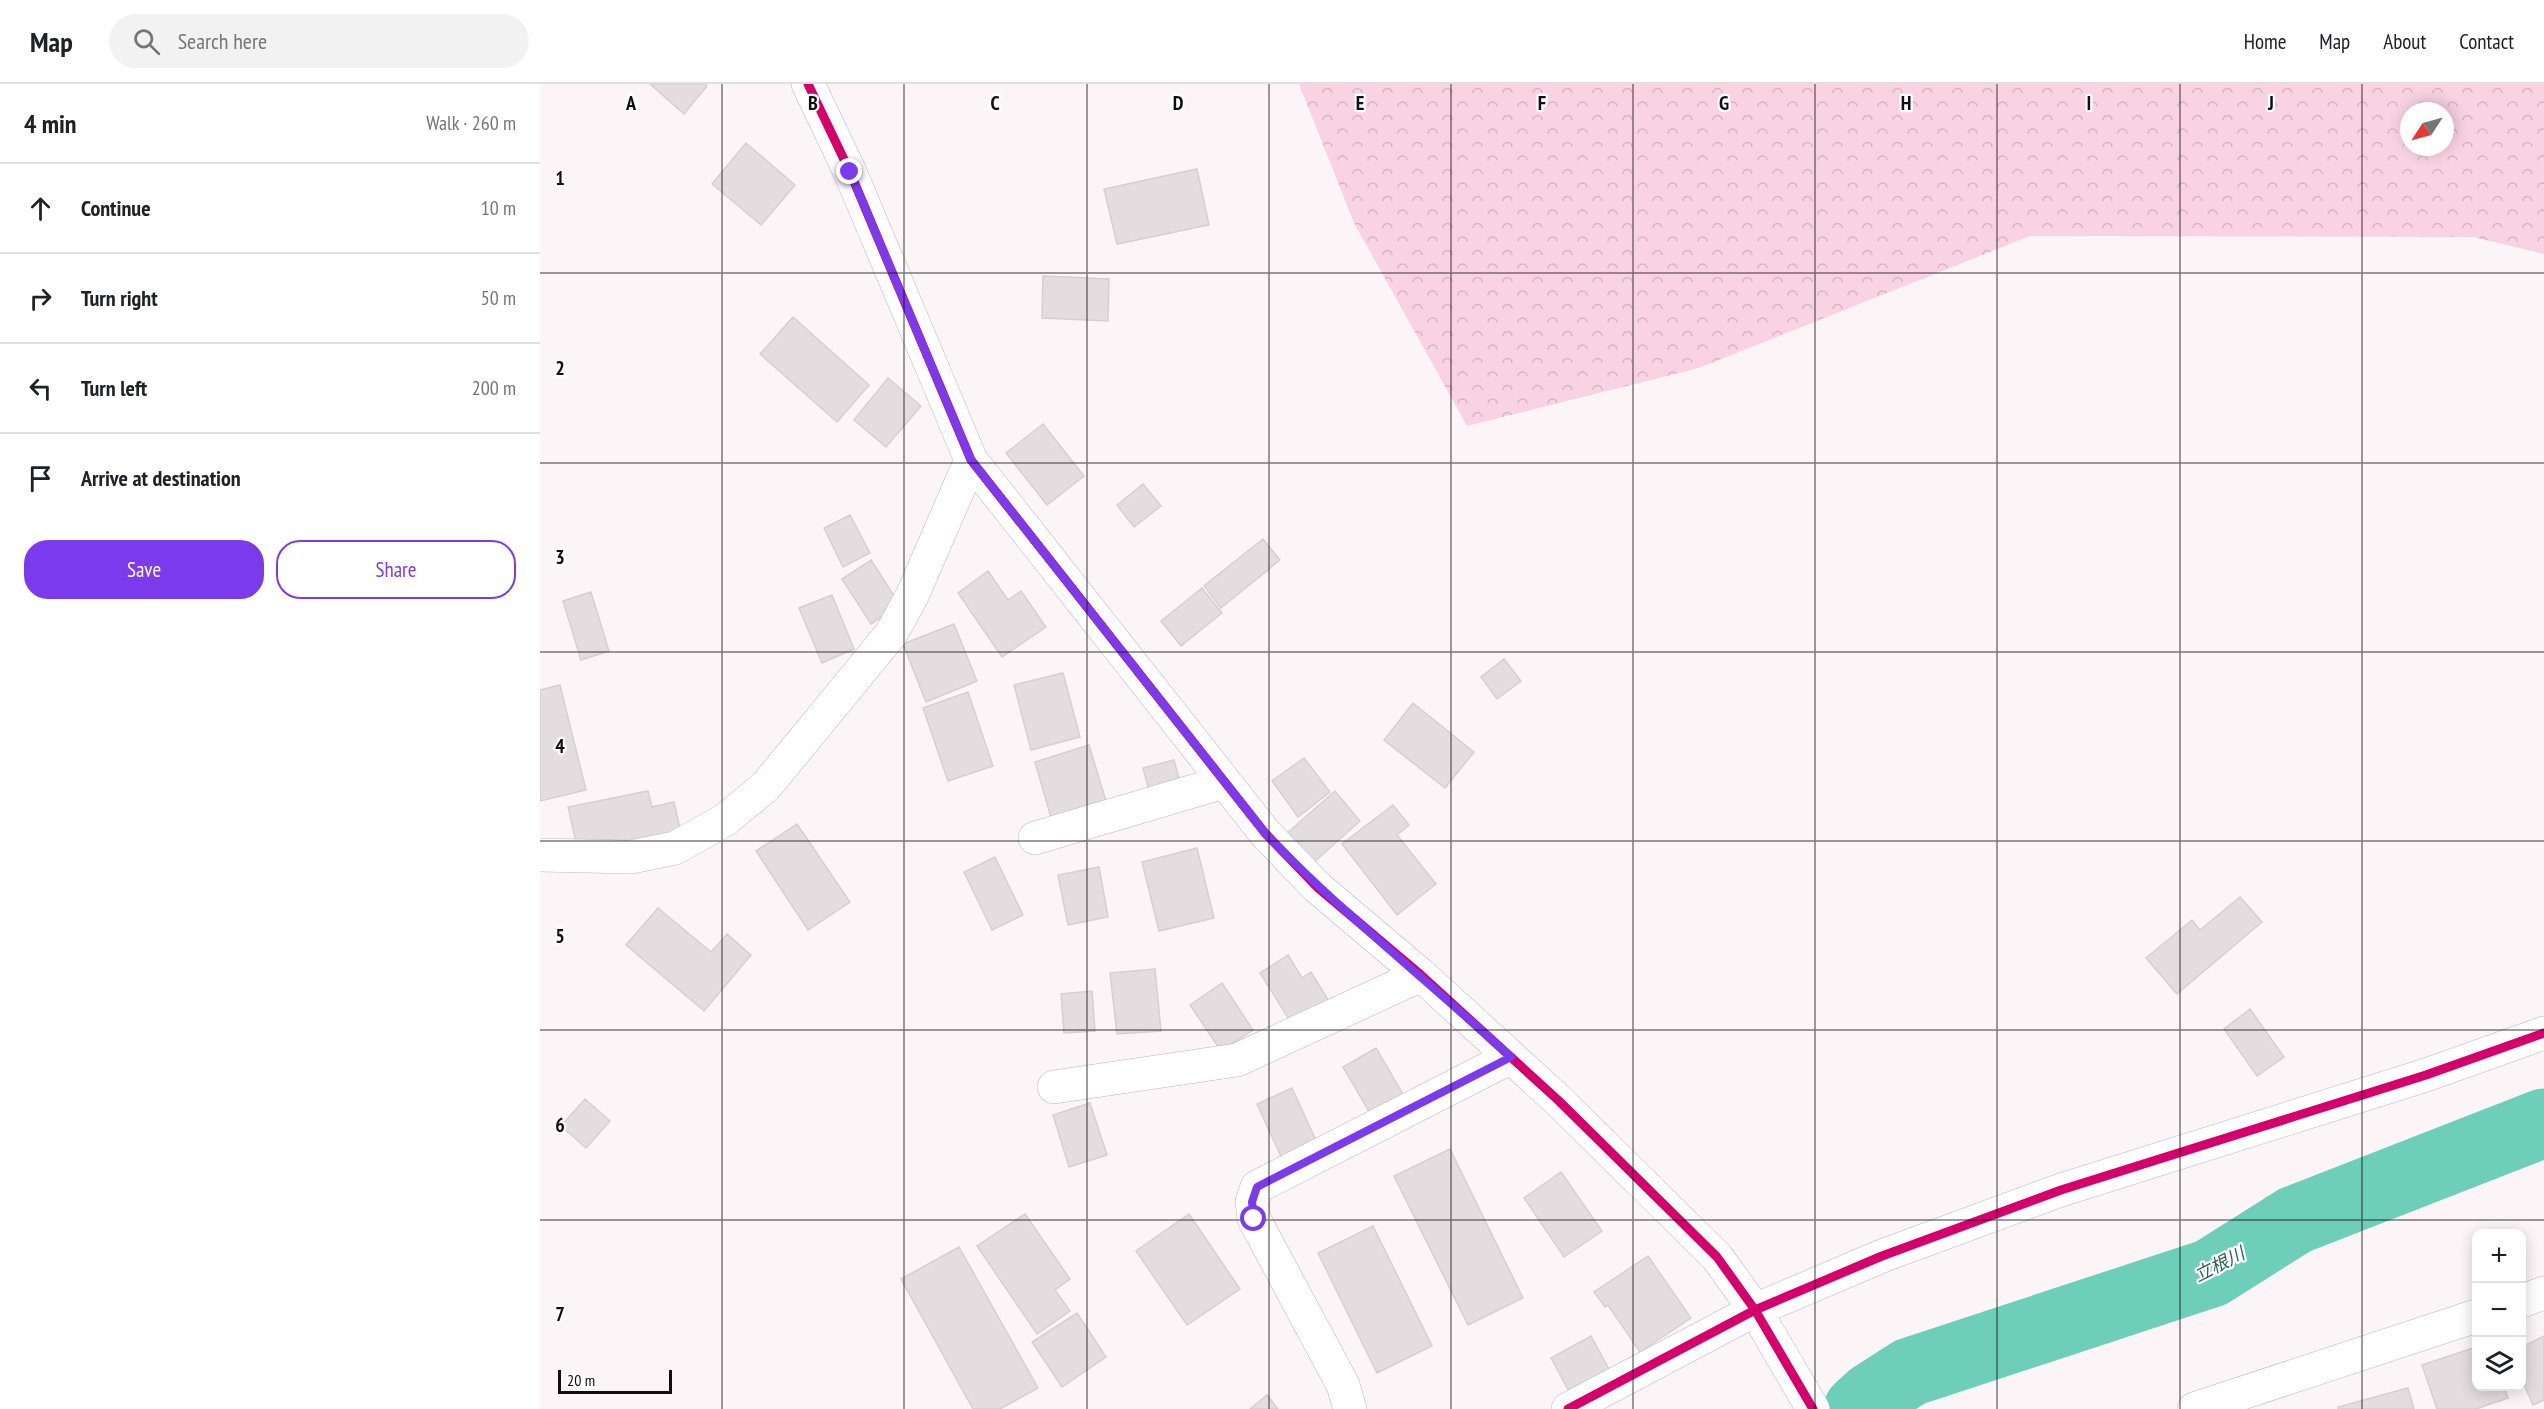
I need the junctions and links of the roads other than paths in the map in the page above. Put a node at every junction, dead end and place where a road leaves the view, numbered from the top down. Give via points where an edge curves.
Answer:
1 (808, 84) edge
2 (971, 460) junction
3 (1224, 782) junction
4 (1035, 838) dead end
5 (540, 855) edge
6 (1421, 975) junction
7 (2544, 1033) edge
8 (1511, 1057) junction
9 (1054, 1087) dead end
10 (2544, 1293) edge
11 (2526, 1300) edge
12 (1758, 1315) junction
13 (2472, 1317) edge
14 (1350, 1409) edge
15 (1568, 1409) edge
16 (1813, 1409) edge
17 (2194, 1409) edge

1 - 2 street via 850,172
2 - 3 street
2 - 5 street via 912,596 891,634 766,786 725,820 675,848 631,857
3 - 4 street
3 - 6 street via 1265,833 1317,887
6 - 8 street
6 - 9 street via 1237,1060
7 - 12 street via 2426,1075 2061,1190 1882,1256
8 - 12 street via 1717,1257
8 - 14 street via 1257,1187 1252,1202 1254,1219 1343,1385
10 - 11 street
12 - 15 street
12 - 16 street
13 - 17 street

